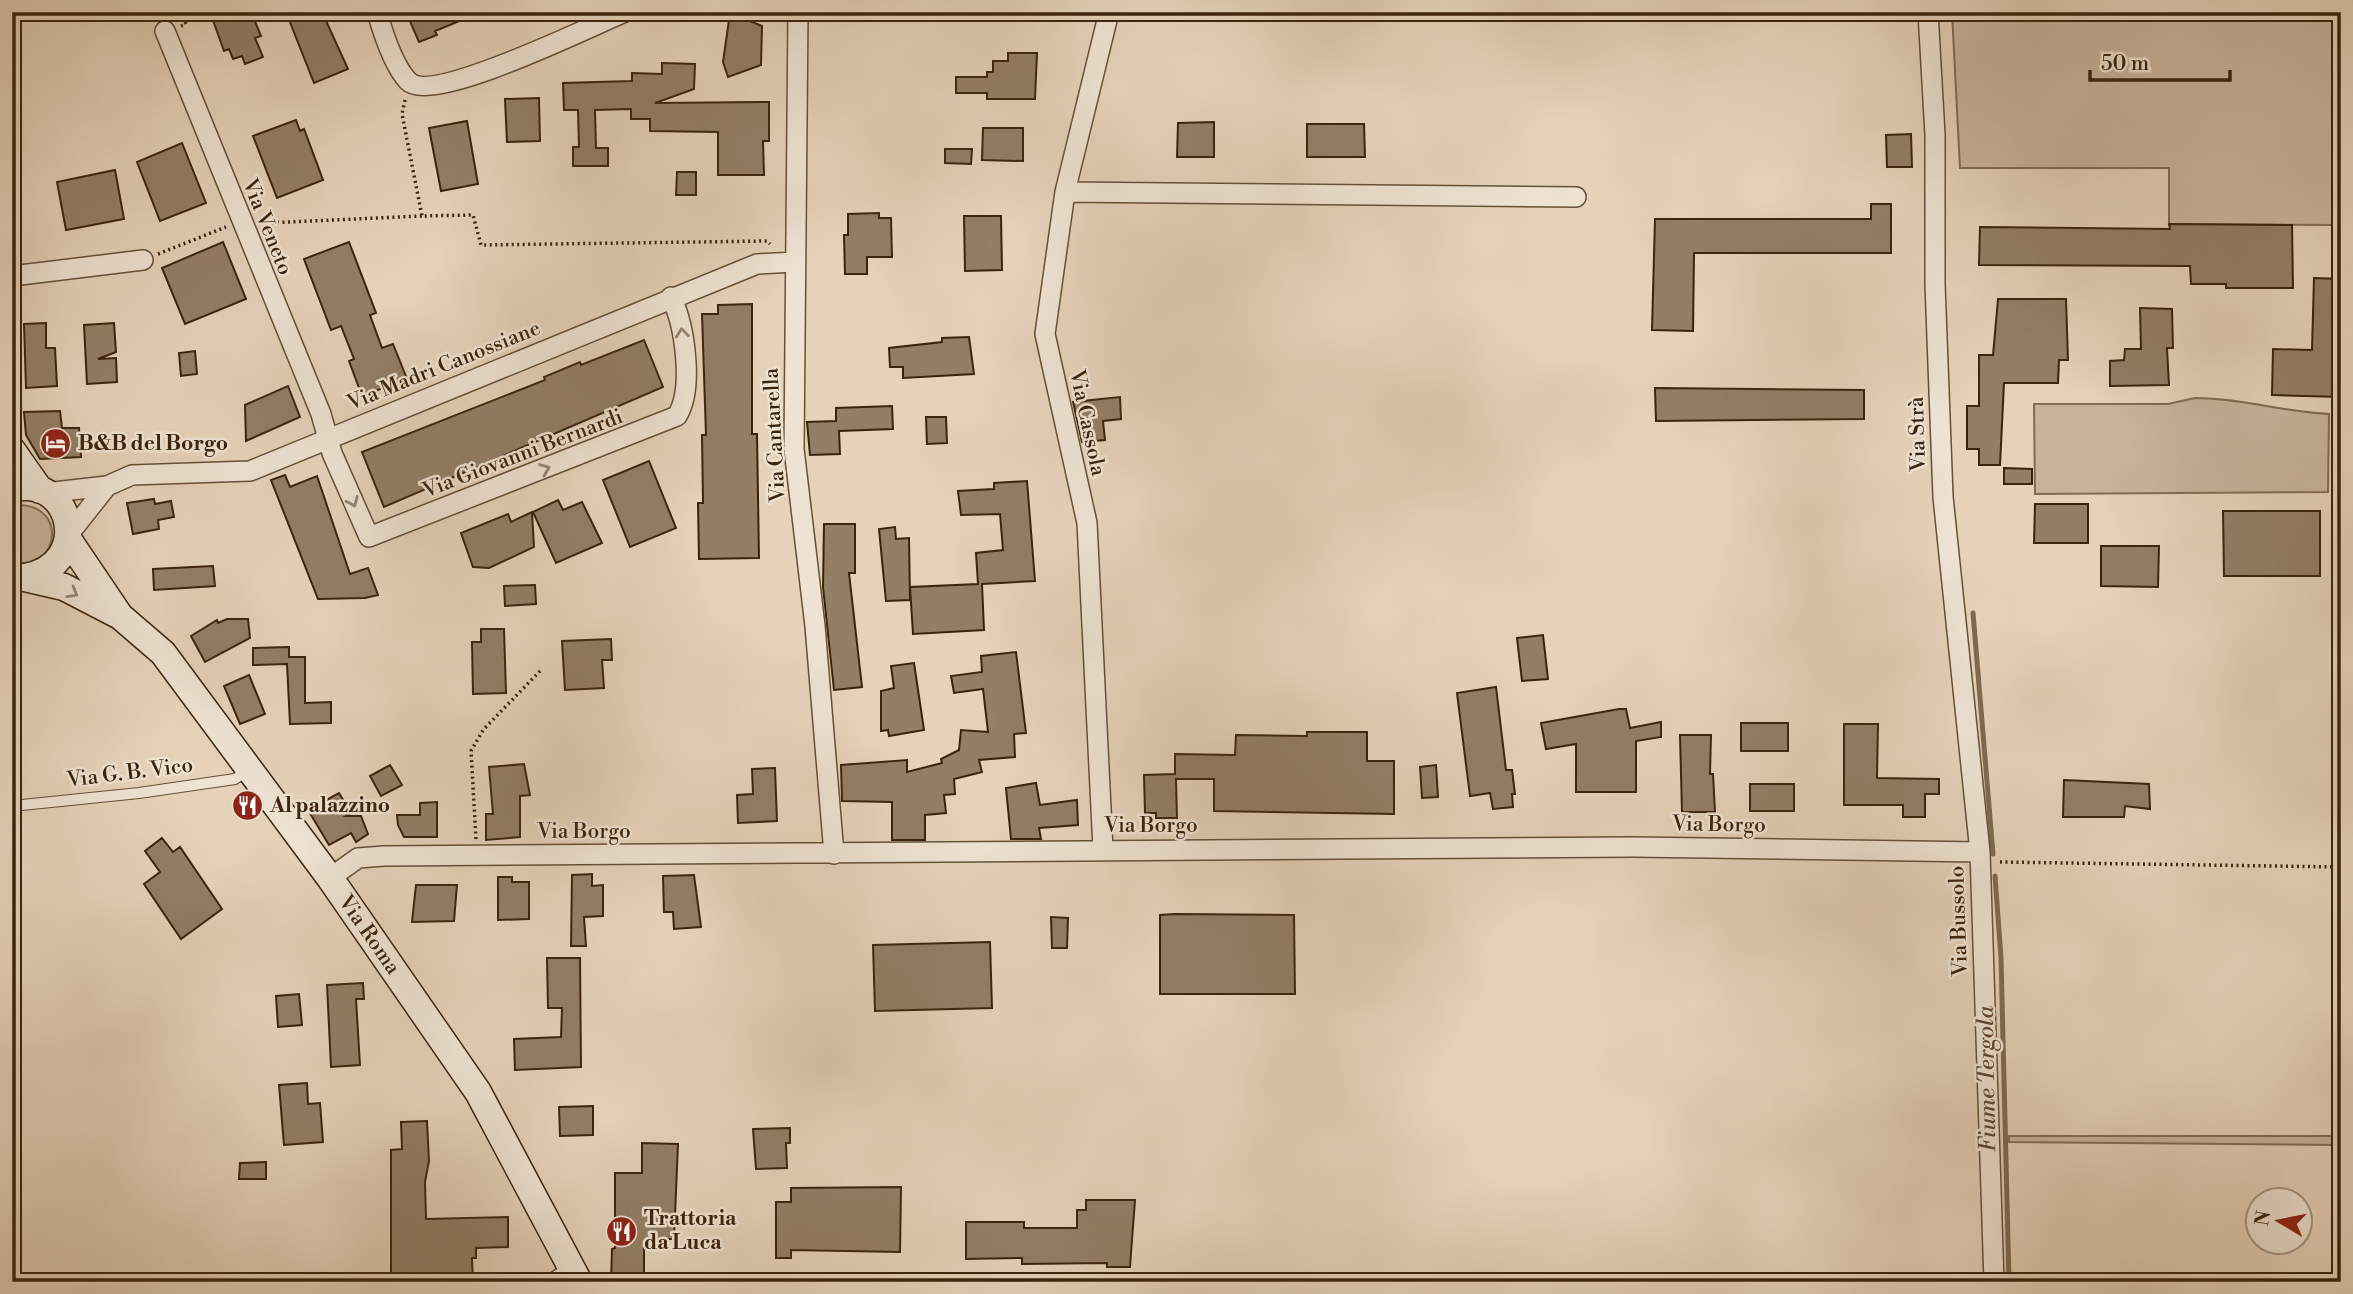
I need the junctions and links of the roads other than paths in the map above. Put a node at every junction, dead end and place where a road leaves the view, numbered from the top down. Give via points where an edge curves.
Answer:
1 (377, 12) edge
2 (625, 12) edge
3 (798, 12) edge
4 (1108, 12) edge
5 (1928, 12) edge
6 (165, 32) dead end
7 (1065, 192) junction
8 (1576, 197) dead end
9 (143, 260) road end
10 (795, 262) junction
11 (12, 276) edge
12 (671, 297) junction
13 (327, 439) junction
14 (12, 450) edge
15 (107, 486) junction
16 (12, 489) edge
17 (43, 491) junction
18 (68, 537) junction
19 (19, 576) edge
20 (120, 616) junction
21 (249, 769) junction
22 (12, 806) edge
23 (1102, 849) junction
24 (834, 854) junction
25 (1980, 857) junction
26 (330, 878) junction
27 (569, 1278) edge
28 (1994, 1282) edge

1 - 2 street via 396,60 409,82 421,87 468,79
3 - 10 street, Via Cantarella
4 - 7 street, Via Cassola
5 - 25 street, Via Strà via 1943,497
6 - 13 street, Via Veneto via 321,414
7 - 8 street
7 - 23 street, Via Cassola via 1045,334 1087,523
9 - 11 street
10 - 12 street, Via Madri Canossiane via 757,264
10 - 24 street, Via Cantarella via 794,449 815,626
12 - 13 street, Via Madri Canossiane
13 -> 12 street, Via Giovanni Bernardi via 369,537 660,425 677,416 684,405 683,332
13 - 15 street, Via Madri Canossiane via 250,471 132,475
14 - 17 main road, Via Roma
15 - 17 street, Via Madri Canossiane
15 - 18 street
16 - 17 main road
17 - 18 main road, Via Roma via 63,510
18 - 19 main road, Via Roma via 58,561 48,569
18 - 20 main road, Via Roma
19 -> 20 main road, Via Roma via 64,587
20 - 21 main road, Via Roma via 163,653
21 - 22 lane, Via G. B. Vico via 235,779
21 - 26 main road, Via Roma
23 - 24 street, Via Borgo
23 - 25 street, Via Borgo via 1633,847
24 - 26 street, Via Borgo via 358,858
25 - 28 street, Via Bussolo
26 - 27 main road, Via Roma via 478,1092

